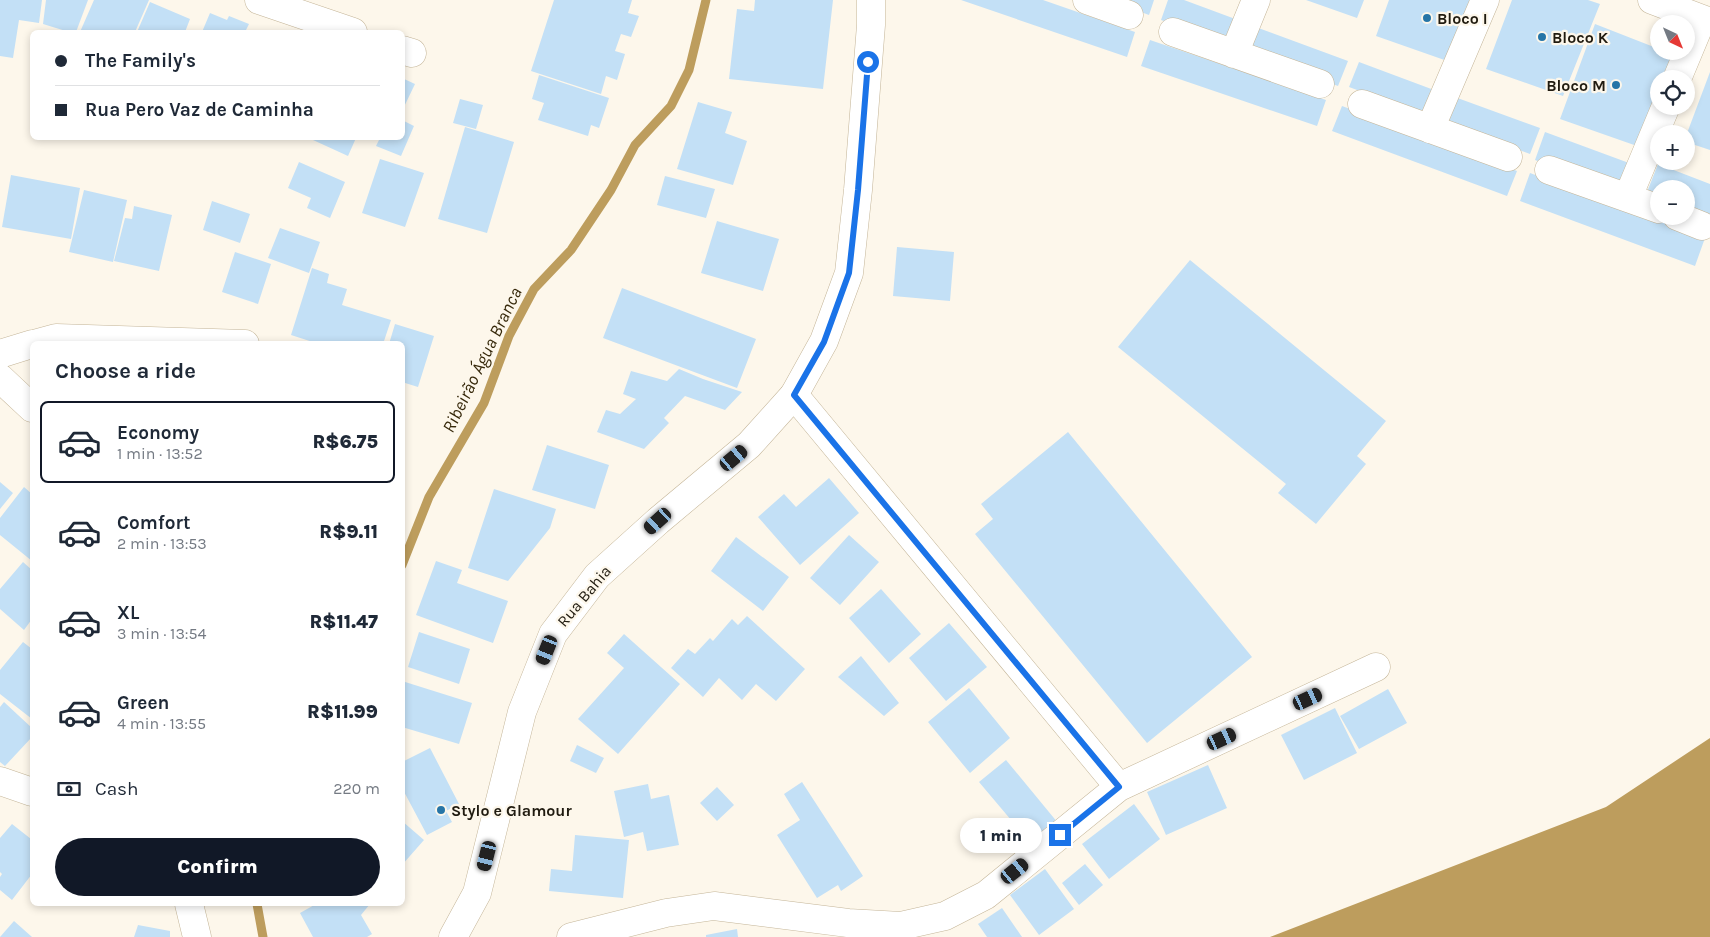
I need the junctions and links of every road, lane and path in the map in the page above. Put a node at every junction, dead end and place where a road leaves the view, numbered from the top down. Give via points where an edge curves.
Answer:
1 (259, 0) edge
2 (871, 0) edge
3 (1087, 0) edge
4 (1256, 0) edge
5 (1486, 0) edge
6 (1652, 0) edge
7 (1129, 15) dead end
8 (1706, 20) edge
9 (347, 30) edge
10 (1173, 32) dead end
11 (1234, 54) junction
12 (1681, 70) edge
13 (1320, 84) dead end
14 (1362, 104) dead end
15 (1662, 115) edge
16 (1430, 129) junction
17 (1508, 157) dead end
18 (1549, 170) dead end
19 (1628, 198) junction
20 (1650, 206) edge
21 (1695, 223) edge
22 (1702, 226) dead end
23 (44, 341) edge
24 (150, 341) edge
25 (30, 345) edge
26 (0, 354) edge
27 (0, 378) edge
28 (794, 395) junction
29 (30, 406) edge
30 (1376, 667) dead end
31 (0, 781) edge
32 (1119, 787) junction
33 (30, 791) edge
34 (190, 906) edge
35 (197, 937) edge
36 (453, 937) edge
37 (570, 937) edge

1 - 9 street
2 - 28 street, Rua Bahia via 849,273 824,342
3 - 7 street
4 - 11 street
5 - 16 street
6 - 8 street
8 - 12 street
10 - 11 street
11 - 13 street
14 - 16 street
15 - 19 street
16 - 17 street
18 - 19 street
19 - 20 street
21 - 22 street
23 - 24 street via 56,338
25 - 26 street
27 - 29 street
28 - 32 street
28 - 36 street, Rua Bahia via 749,445 597,576 553,634 522,712 477,892
30 - 32 street
31 - 33 street
32 - 37 street via 986,895 945,916 902,926 848,923 714,906 666,913
34 - 35 street

